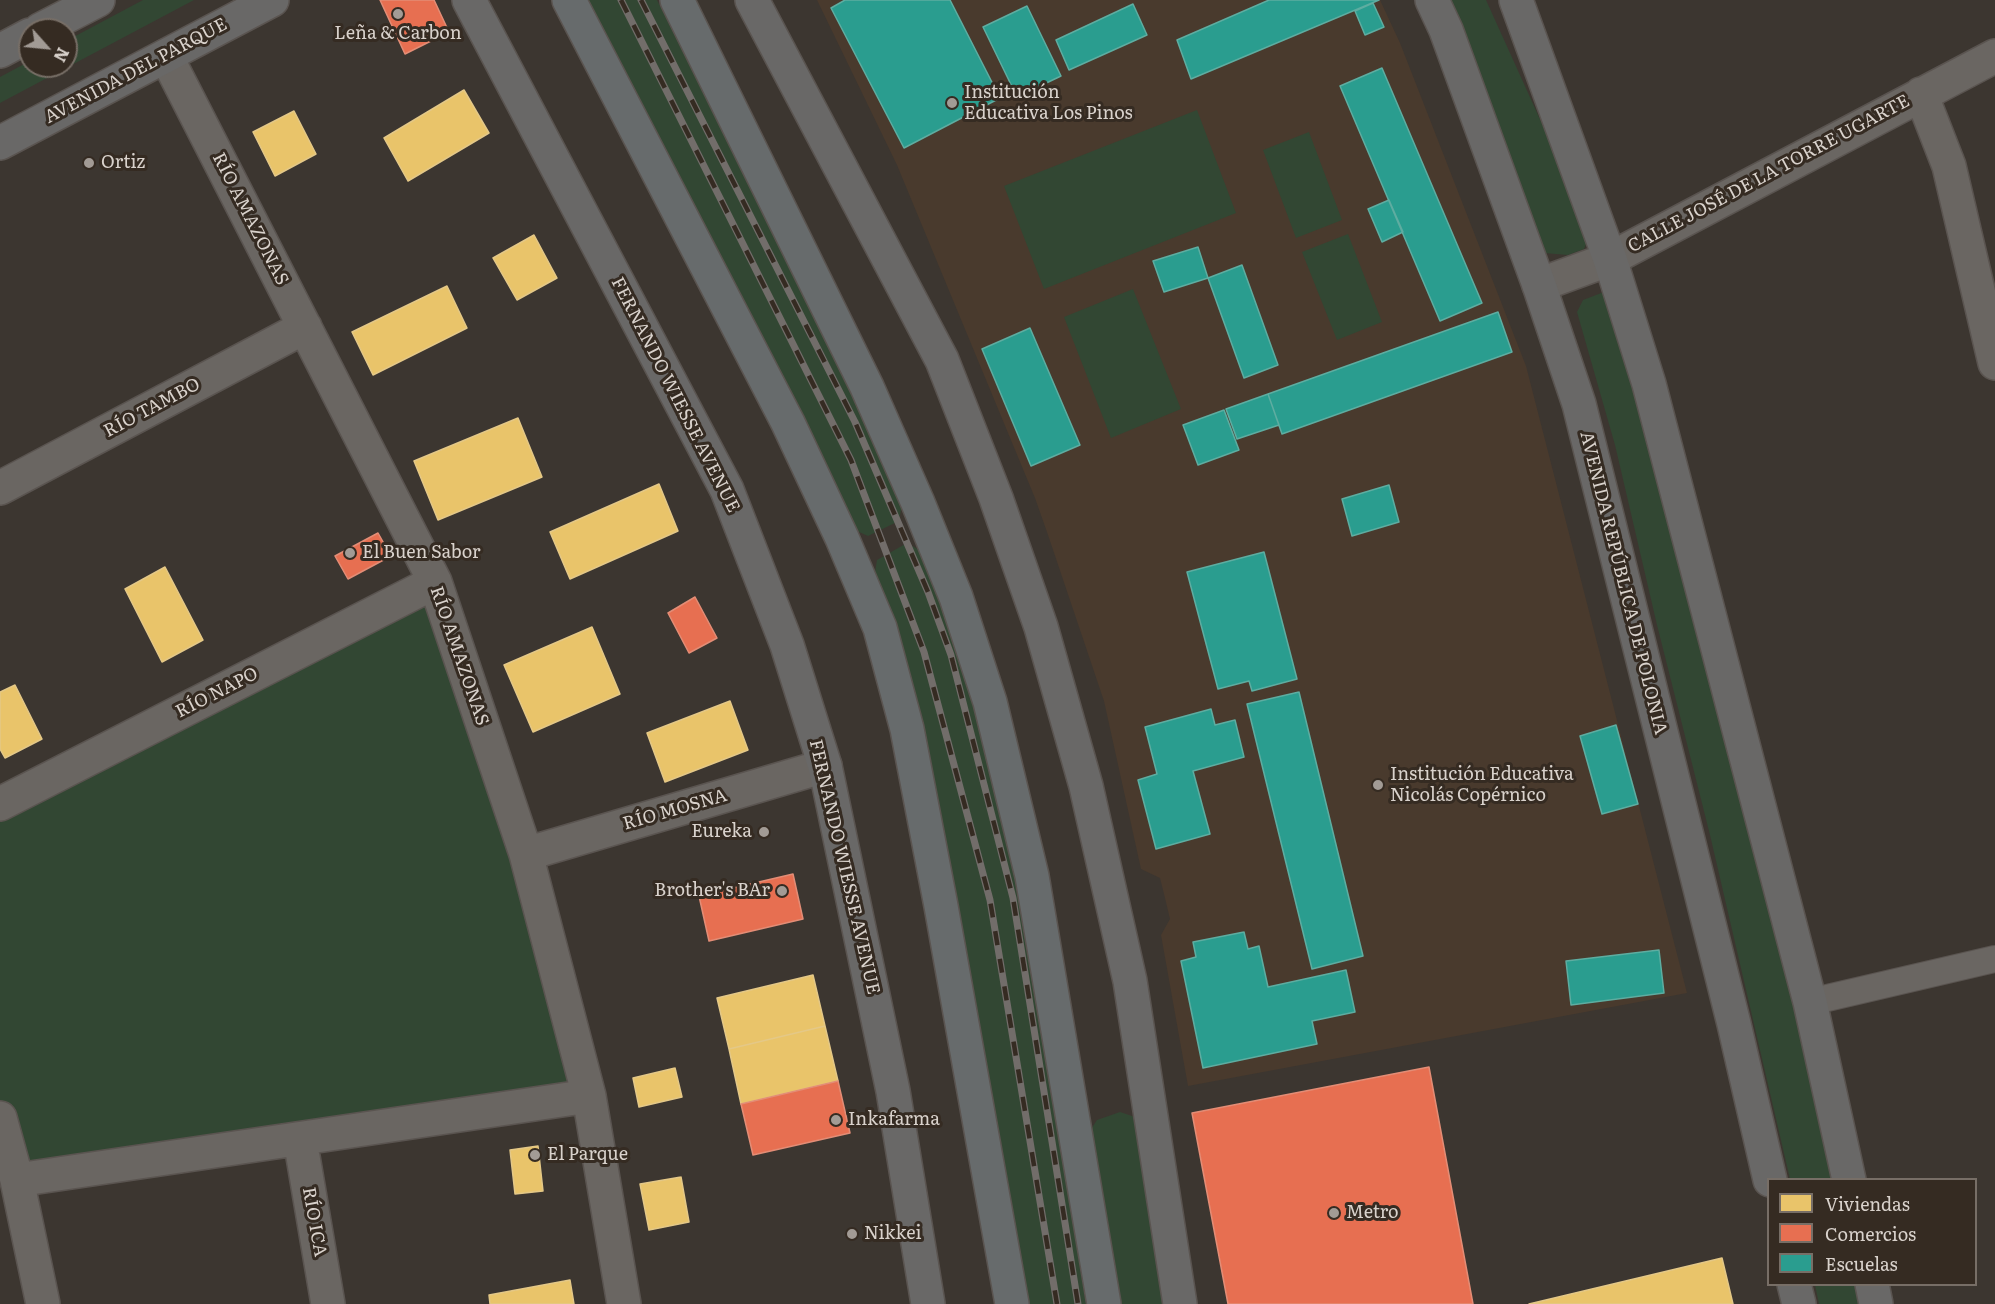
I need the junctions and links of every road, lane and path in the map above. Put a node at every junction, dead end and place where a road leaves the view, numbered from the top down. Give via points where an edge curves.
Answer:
1 (98, 0) edge
2 (272, 0) edge
3 (469, 0) edge
4 (569, 0) edge
5 (677, 0) edge
6 (752, 0) edge
7 (1432, 0) edge
8 (1516, 0) edge
9 (63, 18) edge
10 (18, 41) edge
11 (0, 51) edge
12 (166, 56) junction
13 (1995, 56) edge
14 (1921, 94) junction
15 (0, 143) edge
16 (1610, 259) junction
17 (1539, 285) junction
18 (305, 327) junction
19 (1995, 363) edge
20 (0, 488) edge
21 (435, 582) junction
22 (825, 766) junction
23 (0, 804) edge
24 (525, 854) junction
25 (1995, 959) edge
26 (1810, 1002) junction
27 (589, 1096) junction
28 (0, 1118) edge
29 (300, 1139) junction
30 (1770, 1178) edge
31 (1849, 1178) edge
32 (17, 1180) junction
33 (1794, 1286) edge
34 (1872, 1286) edge
35 (43, 1304) edge
36 (328, 1304) edge
37 (624, 1304) edge
38 (928, 1304) edge
39 (1012, 1304) edge
40 (1104, 1304) edge
41 (1180, 1304) edge
42 (1799, 1304) edge
43 (1876, 1304) edge

1 - 9 main road
2 - 12 main road, AVENIDA DEL PARQUE
3 - 22 main road, FERNANDO WIESSE AVENUE via 727,490 787,645
4 - 39 main road via 788,423 880,628 909,740
5 - 40 main road via 867,387 957,597 990,702 1032,876
6 - 41 main road via 942,360 1041,627 1086,786 1130,981
7 - 17 main road, AVENIDA REPÚBLICA DE POLONIA
8 - 16 main road
10 - 11 main road
12 - 15 main road, AVENIDA DEL PARQUE
12 - 18 street, RÍO AMAZONAS
13 - 14 street, CALLE JOSÉ DE LA TORRE UGARTE
14 - 16 street, CALLE JOSÉ DE LA TORRE UGARTE
14 - 19 street via 1949,166
16 - 17 street, CALLE JOSÉ DE LA TORRE UGARTE
16 - 26 main road via 1649,384
17 - 30 main road, AVENIDA REPÚBLICA DE POLONIA via 1579,404
18 - 20 street, RÍO TAMBO
18 - 21 street, RÍO AMAZONAS
21 - 23 street, RÍO NAPO
21 - 24 street, RÍO AMAZONAS
22 - 24 street, RÍO MOSNA
22 - 38 main road, FERNANDO WIESSE AVENUE via 892,1091
24 - 27 street, RÍO AMAZONAS
25 - 26 street
26 - 31 main road
27 - 29 street
27 - 37 street, RÍO AMAZONAS
28 - 32 street
29 - 32 street
29 - 36 street, RÍO ICA
32 - 35 street
33 - 42 main road
34 - 43 main road

